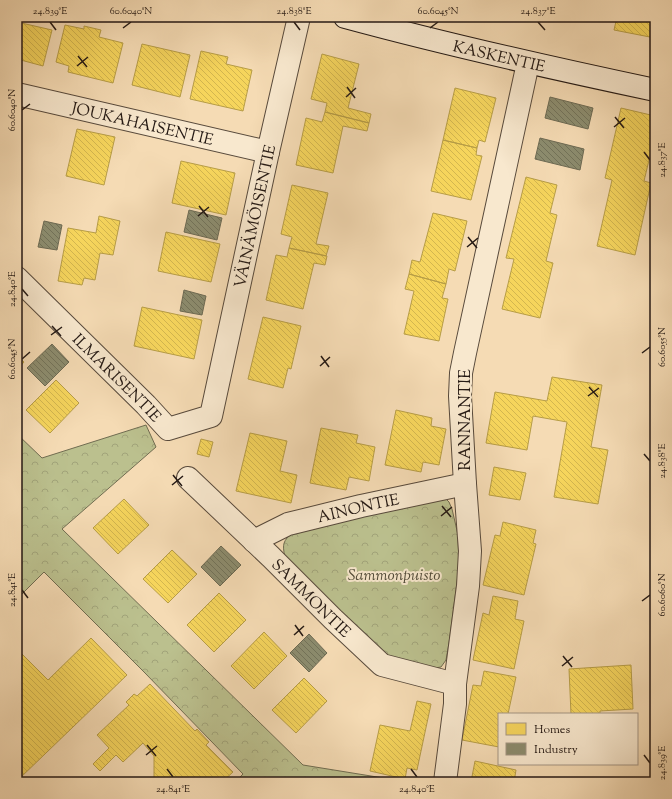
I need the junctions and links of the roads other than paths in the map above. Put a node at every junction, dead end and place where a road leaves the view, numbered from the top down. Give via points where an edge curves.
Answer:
1 (300, 17) edge
2 (345, 17) edge
3 (528, 63) junction
4 (655, 90) edge
5 (17, 94) edge
6 (268, 152) junction
7 (17, 278) edge
8 (211, 416) joint
9 (188, 478) dead end
10 (464, 484) junction
11 (254, 541) junction
12 (455, 684) junction
13 (445, 782) edge

1 - 6 street, VÄINÄMÖISENTIE
2 - 3 street, KASKENTIE
3 - 4 street, KASKENTIE
3 - 10 street, RANNANTIE via 461,373
5 - 6 street, JOUKAHAISENTIE
6 - 8 street, VÄINÄMÖISENTIE
7 - 8 street, ILMARISENTIE via 168,429
9 - 11 street, SAMMONTIE
10 - 11 street, AINONTIE via 288,524
10 - 12 street, RANNANTIE via 470,551
11 - 12 street, SAMMONTIE via 382,665
12 - 13 street, RANNANTIE via 455,704

